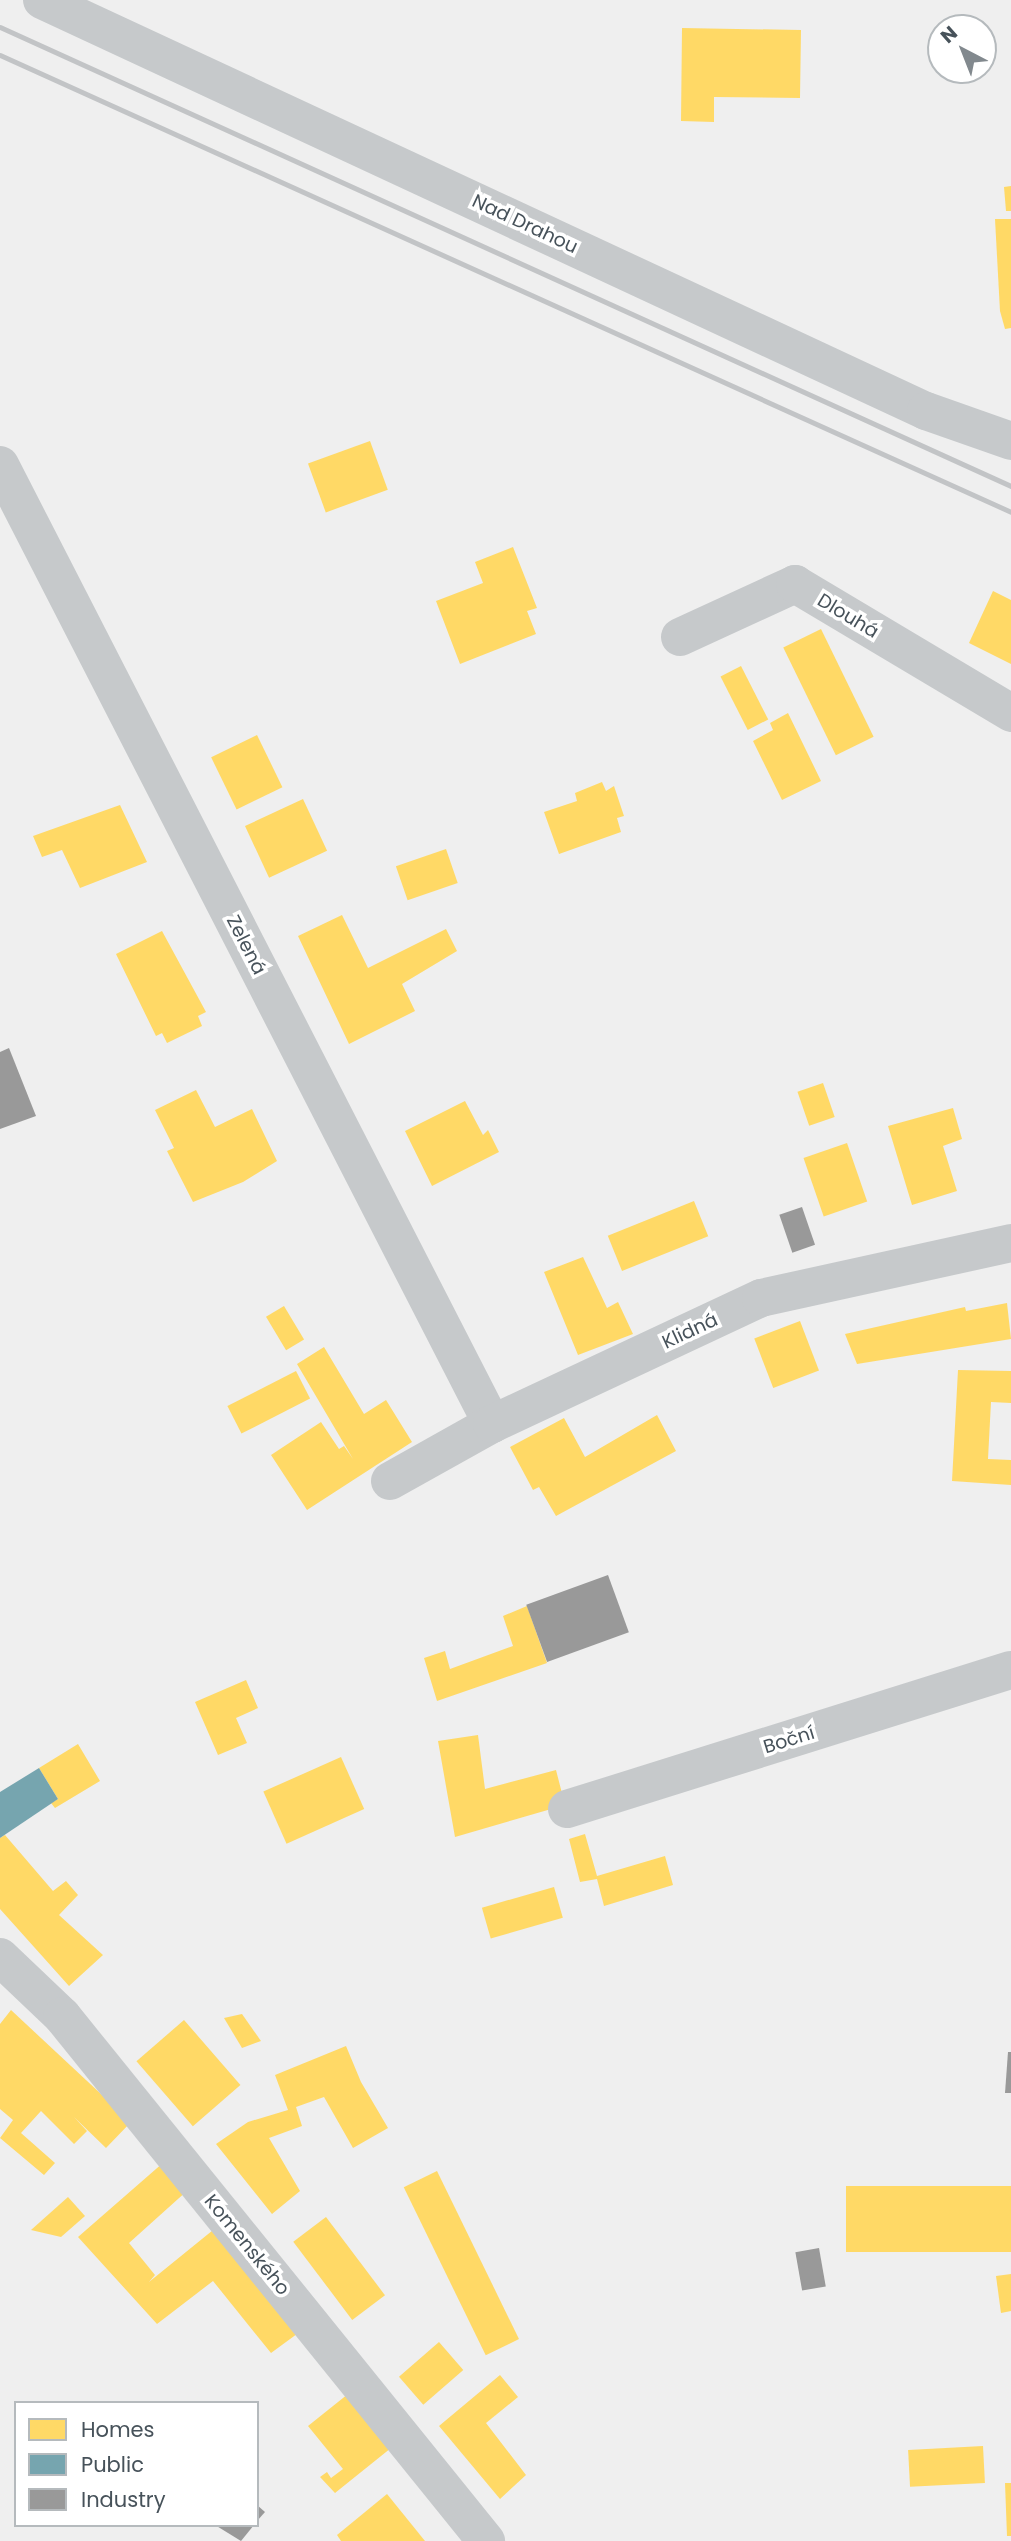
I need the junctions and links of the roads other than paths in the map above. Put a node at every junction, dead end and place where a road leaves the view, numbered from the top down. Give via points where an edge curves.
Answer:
1 (42, 0) edge
2 (1011, 441) edge
3 (0, 465) edge
4 (680, 637) dead end
5 (1011, 713) edge
6 (1011, 1243) edge
7 (492, 1424) junction
8 (390, 1481) dead end
9 (1011, 1670) edge
10 (567, 1809) dead end
11 (0, 1957) edge
12 (486, 2541) edge

1 - 2 street, Nad Drahou via 926,411
3 - 7 street, Zelená
4 - 5 street, Dlouhá via 795,584
6 - 7 street, Klidná via 761,1298
7 - 8 street, Klidná
9 - 10 street, Boční
11 - 12 street, Komenského via 62,2016

